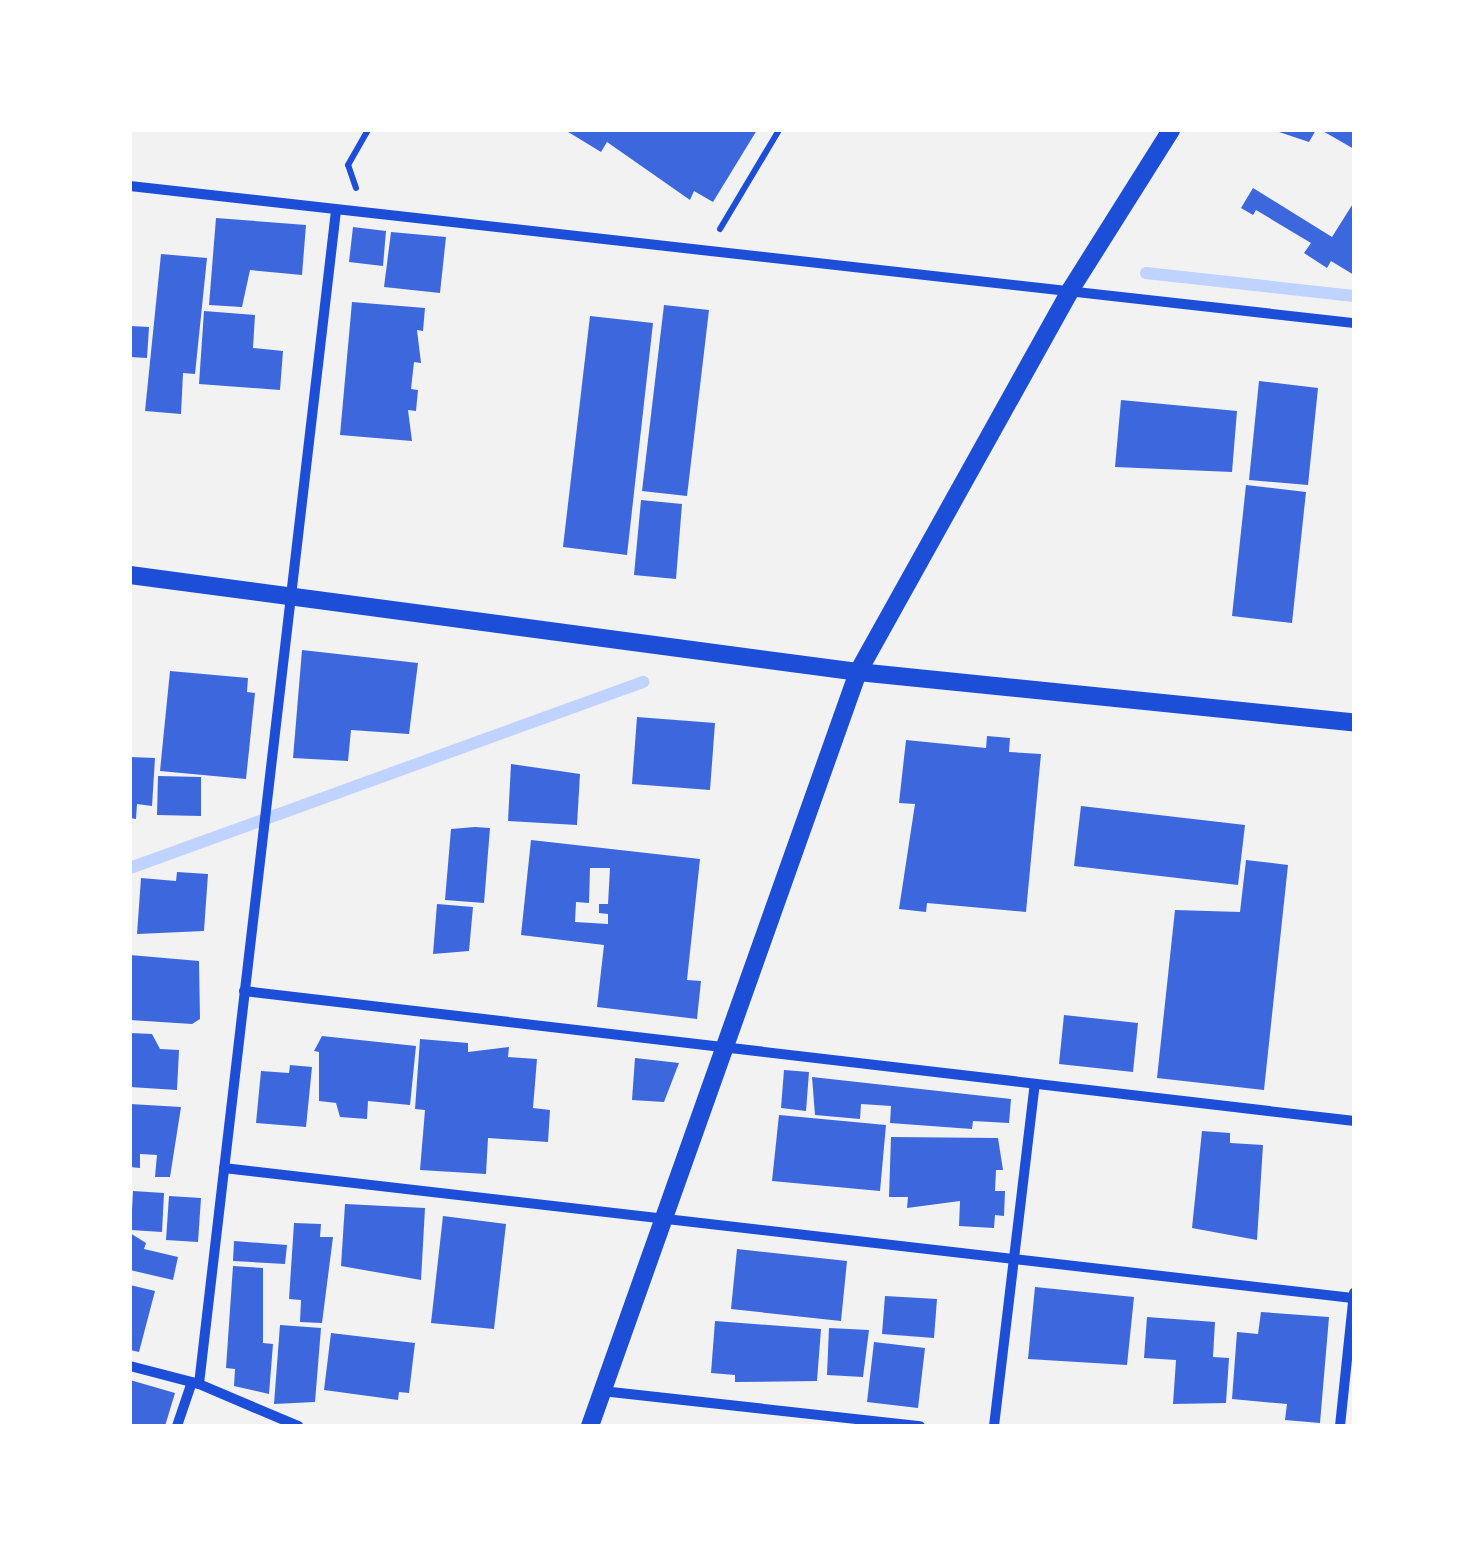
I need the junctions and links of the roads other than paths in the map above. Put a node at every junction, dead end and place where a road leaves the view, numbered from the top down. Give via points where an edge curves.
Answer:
1 (1171, 130) edge
2 (130, 186) edge
3 (336, 210) junction
4 (1071, 289) junction
5 (1354, 323) edge
6 (130, 575) edge
7 (290, 592) junction
8 (858, 672) junction
9 (1354, 722) edge
10 (244, 991) junction
11 (724, 1048) junction
12 (1034, 1084) junction
13 (1354, 1121) edge
14 (224, 1168) junction
15 (666, 1216) junction
16 (1014, 1258) junction
17 (1354, 1296) edge
18 (130, 1366) edge
19 (195, 1383) junction
20 (602, 1391) junction
21 (177, 1426) edge
22 (298, 1426) edge
23 (590, 1426) edge
24 (920, 1426) edge
25 (994, 1426) edge
26 (1340, 1426) edge

1 - 4 street
2 - 3 street
3 - 4 street
3 - 7 street
4 - 5 street
4 - 8 street
6 - 7 street
7 - 8 street
7 - 10 street
8 - 9 street
8 - 11 street
10 - 11 street
10 - 14 street
11 - 12 street
11 - 15 street
12 - 13 street
12 - 16 street
14 - 15 street
14 - 19 street
15 - 16 street
15 - 20 street
16 - 17 street
16 - 25 street
17 - 26 street
18 - 19 street
19 - 21 street
19 - 22 street
20 - 23 street
20 - 24 street

